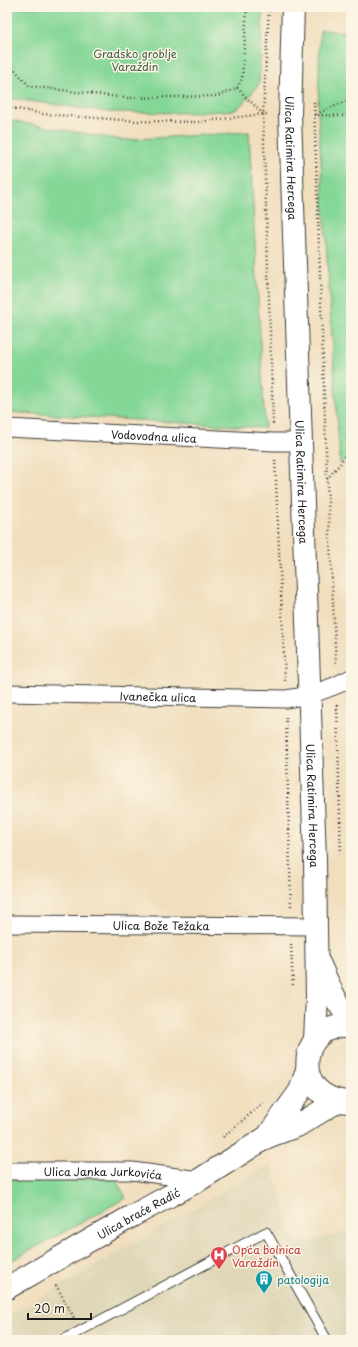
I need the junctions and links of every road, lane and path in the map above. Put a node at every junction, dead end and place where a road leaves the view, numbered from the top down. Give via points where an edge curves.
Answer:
1 (10, 7) edge
2 (247, 7) edge
3 (269, 7) edge
4 (293, 7) edge
5 (7, 48) edge
6 (7, 61) edge
7 (237, 88) junction
8 (314, 99) dead end
9 (351, 99) edge
10 (7, 107) edge
11 (263, 114) junction
12 (314, 115) junction
13 (351, 116) edge
14 (7, 428) edge
15 (273, 428) dead end
16 (300, 442) junction
17 (351, 446) edge
18 (275, 454) dead end
19 (327, 479) junction
20 (344, 675) edge
21 (285, 687) dead end
22 (7, 693) edge
23 (308, 696) junction
24 (337, 700) dead end
25 (286, 710) dead end
26 (341, 857) dead end
27 (291, 913) dead end
28 (7, 924) edge
29 (316, 926) junction
30 (291, 941) dead end
31 (316, 956) junction
32 (294, 993) dead end
33 (351, 1019) edge
34 (351, 1026) edge
35 (315, 1040) junction
36 (307, 1070) junction
37 (266, 1101) dead end
38 (344, 1101) edge
39 (225, 1136) dead end
40 (267, 1137) junction
41 (7, 1171) edge
42 (199, 1180) junction
43 (45, 1265) junction
44 (7, 1288) edge
45 (68, 1306) dead end
46 (81, 1331) junction
47 (63, 1340) edge
48 (327, 1340) edge

1 - 5 path
2 - 7 path via 242,79
3 - 11 path
4 - 16 main road, Ulica Ratimira Hercega via 290,115
6 - 7 path via 29,86 126,98 218,96
7 - 11 path
8 - 12 path
9 - 12 path
10 - 11 path via 42,114 136,121 198,122
11 - 15 path
12 - 13 path
12 - 19 path
14 - 16 street, Vodovodna ulica
16 - 23 main road, Ulica Ratimira Hercega
17 - 19 path
18 - 21 path
19 - 20 path
20 - 23 street, Ivanečka ulica via 336,686
22 - 23 street, Ivanečka ulica via 286,700
23 - 29 main road, Ulica Ratimira Hercega
24 - 26 path
25 - 27 path
28 - 29 street, Ulica Bože Težaka
29 - 31 main road, Ulica Ratimira Hercega
30 - 32 path
31 - 33 main road, Ulica Ratimira Hercega via 338,1001
31 - 35 main road, Ulica Ratimira Hercega
34 - 35 main road via 333,1028
35 - 36 main road, Ulica braće Radić via 308,1054
36 - 38 main road via 318,1090 327,1097
36 - 40 main road, Ulica braće Radić via 300,1091
37 - 39 path
38 - 40 main road, Ulica braće Radić via 297,1126
40 - 42 main road, Ulica braće Radić
41 - 42 street, Ulica Janka Jurkovića via 132,1171
42 - 43 main road, Ulica braće Radić
43 - 44 main road, Ulica braće Radić
43 - 46 path
45 - 46 path
46 - 47 lane
46 - 48 lane via 266,1232

